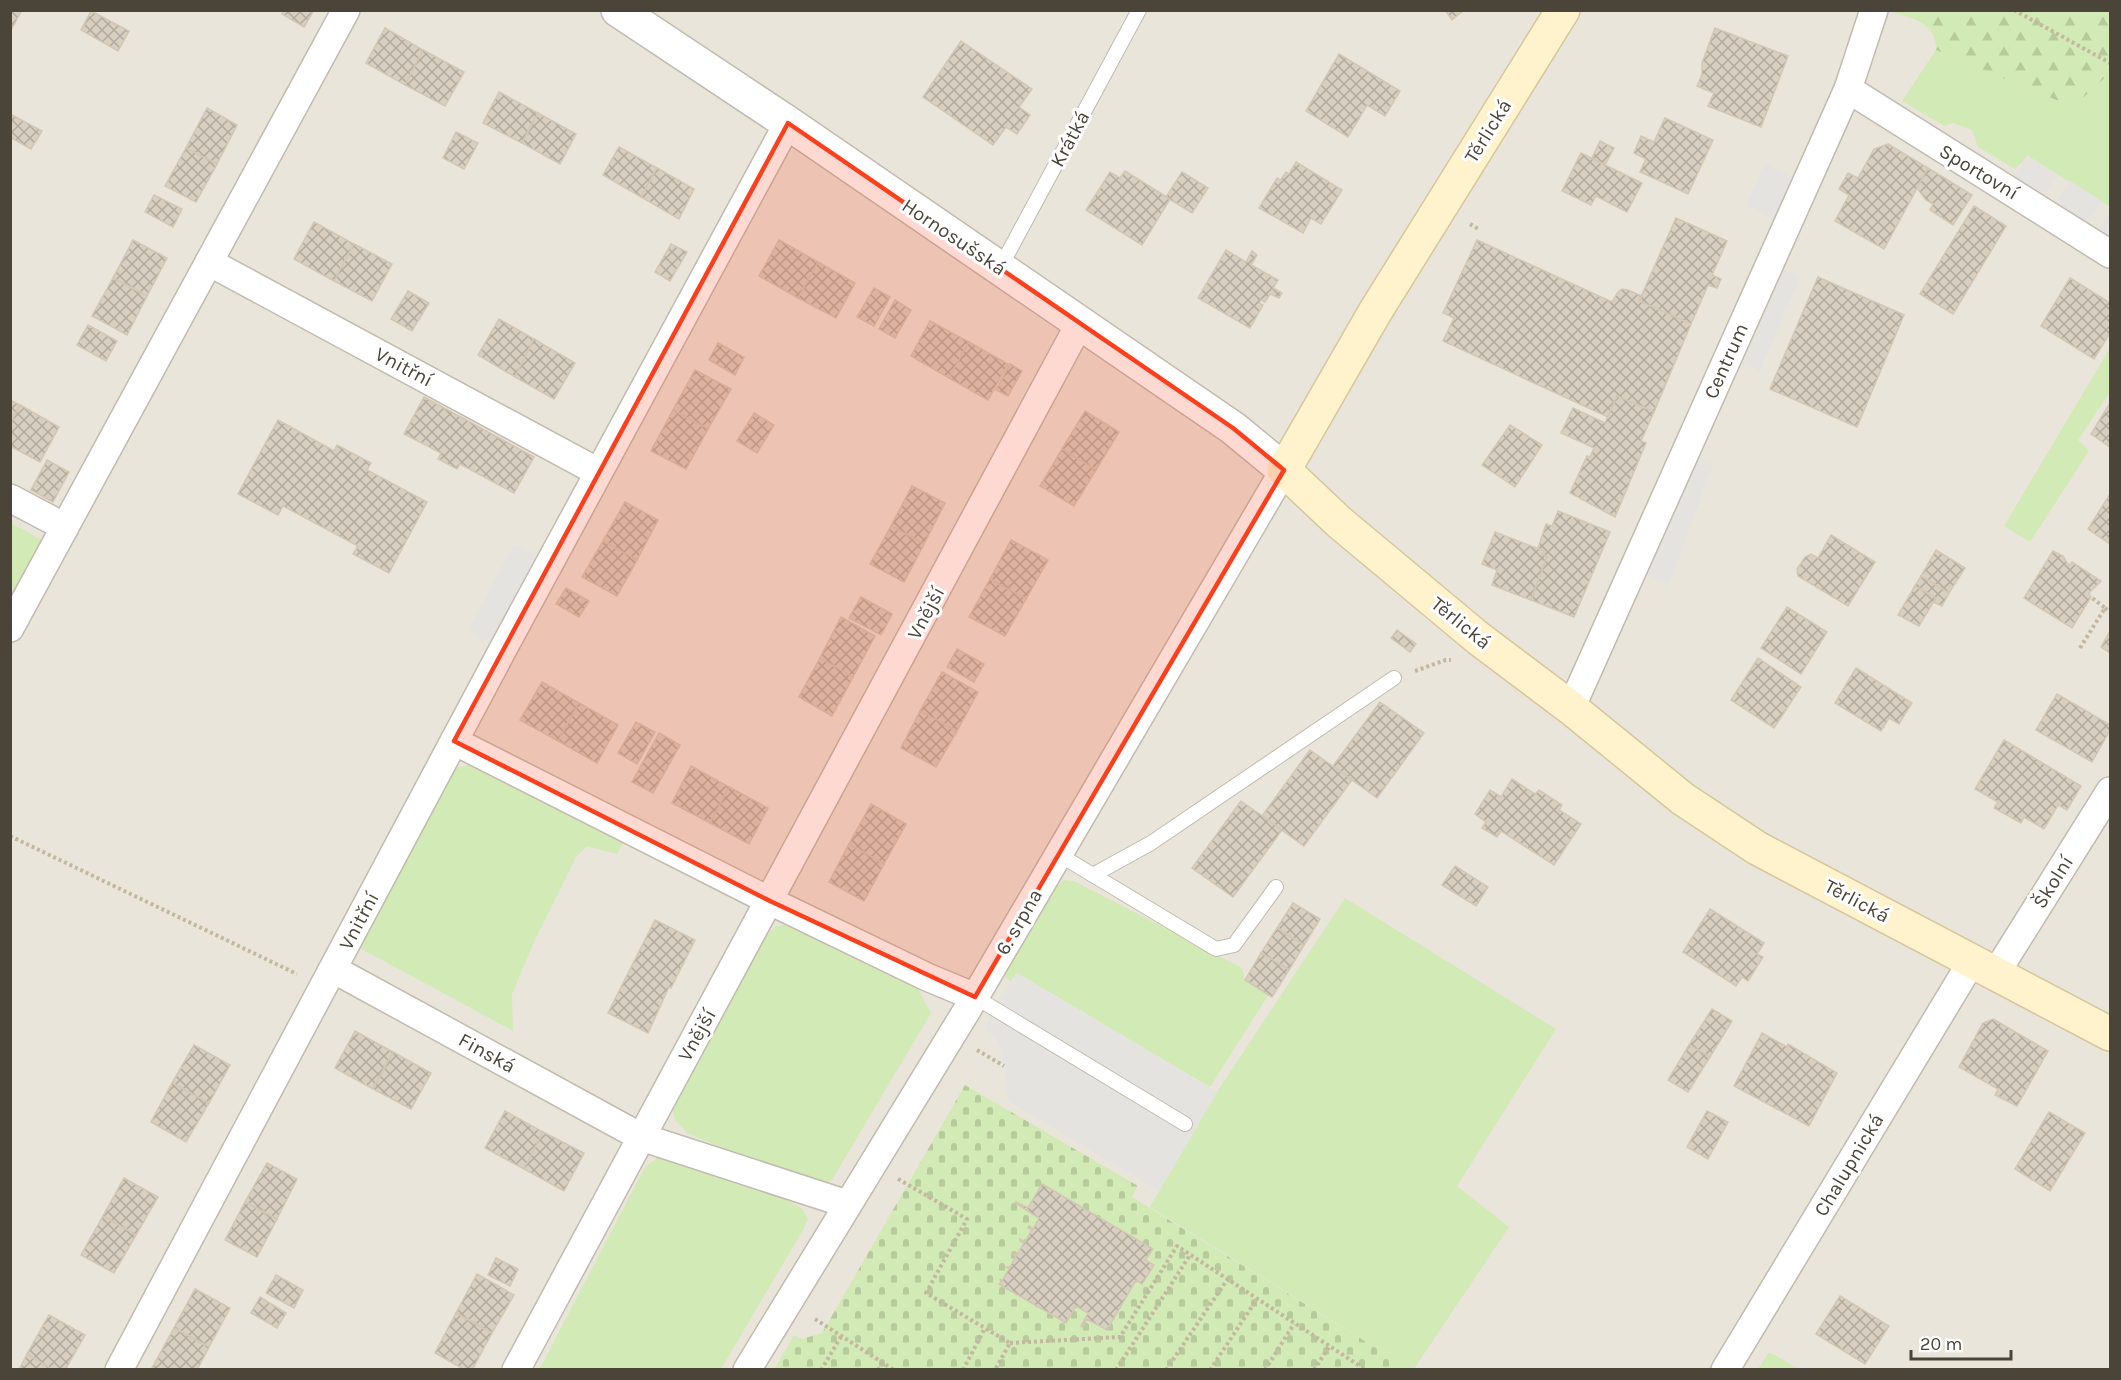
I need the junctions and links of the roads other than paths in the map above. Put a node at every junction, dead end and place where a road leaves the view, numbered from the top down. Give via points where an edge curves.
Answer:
1 (346, 10) edge
2 (618, 10) edge
3 (1139, 10) edge
4 (1563, 10) edge
5 (1874, 10) edge
6 (1848, 90) junction
7 (788, 123) junction
8 (2110, 254) edge
9 (209, 262) junction
10 (1000, 268) junction
11 (1080, 324) junction
12 (1284, 470) junction
13 (598, 472) junction
14 (10, 498) edge
15 (65, 527) junction
16 (10, 628) edge
17 (1395, 678) dead end
18 (1571, 708) junction
19 (454, 741) junction
20 (2110, 791) edge
21 (1058, 854) junction
22 (1093, 875) junction
23 (1276, 886) dead end
24 (770, 901) junction
25 (1984, 967) junction
26 (333, 969) junction
27 (975, 997) junction
28 (2110, 1034) edge
29 (1185, 1124) dead end
30 (641, 1137) junction
31 (847, 1204) junction
32 (119, 1370) edge
33 (516, 1370) edge
34 (747, 1370) edge
35 (1725, 1370) edge

1 - 9 street
2 - 7 street, Hornosušská
3 - 10 lane, Krátká
4 - 12 main road, Těrlická via 1375,312
5 - 6 street, Centrum
6 - 8 street, Sportovní
6 - 18 street, Centrum
7 - 10 street, Hornosušská
7 - 13 street, Vnitřní
9 - 13 street, Vnitřní
9 - 15 street
10 - 11 street, Hornosušská
11 - 12 street, Hornosušská via 1233,428
11 - 24 street, Vnější
12 - 18 main road, Těrlická via 1339,522 1478,638
12 - 21 street, 6. srpna
13 - 19 street, Vnitřní
14 - 15 street
15 - 16 street
17 - 22 lane via 1151,843
18 - 25 main road, Těrlická via 1683,799 1757,848
19 - 24 street
19 - 26 street, Vnitřní
20 - 25 street, Školní
21 - 22 lane
21 - 27 street, 6. srpna
22 - 23 lane via 1216,950 1234,945
24 - 27 street
24 - 30 street, Vnější
25 - 28 main road, Těrlická
25 - 35 street, Chalupnická
26 - 30 street, Finská
26 - 32 street, Vnitřní
27 - 29 lane
27 - 31 street, 6. srpna
30 - 31 street, Finská
30 - 33 street
31 - 34 street, 6. srpna

